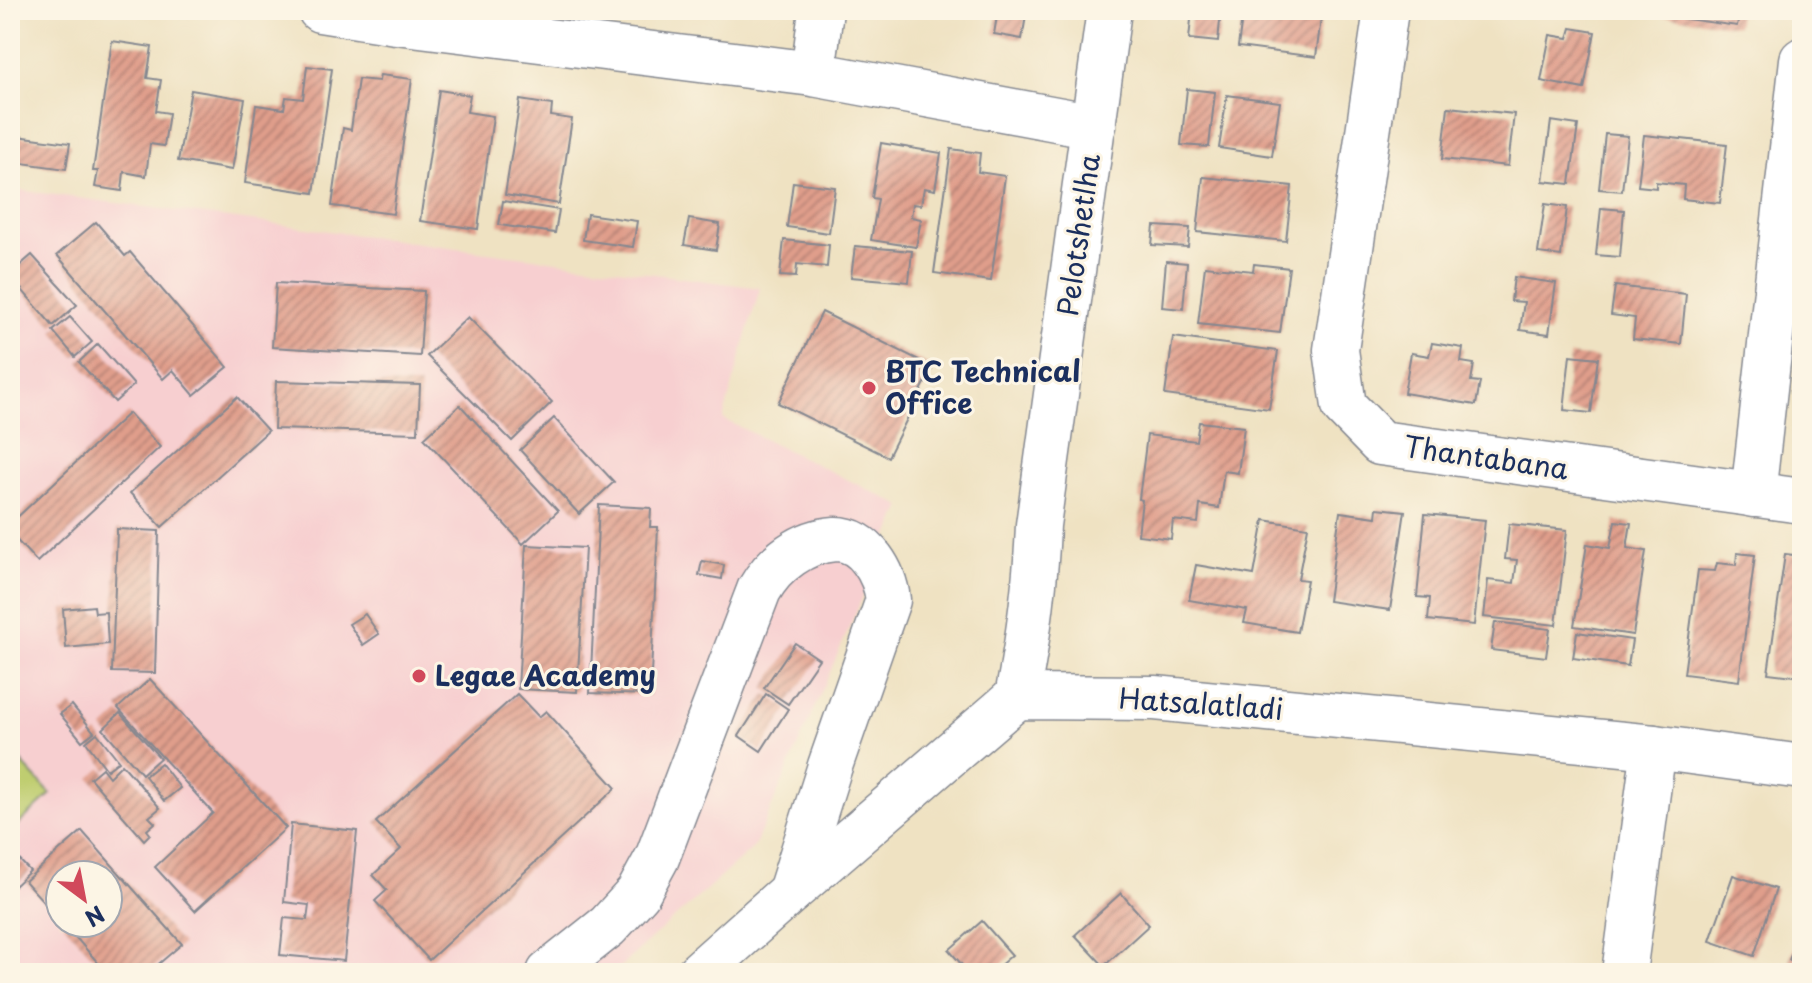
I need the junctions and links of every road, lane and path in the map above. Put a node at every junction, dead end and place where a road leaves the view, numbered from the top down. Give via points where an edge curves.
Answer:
1 (320, 10) edge
2 (821, 10) edge
3 (1109, 10) edge
4 (1386, 10) edge
5 (397, 16) edge
6 (1802, 60) edge
7 (813, 74) junction
8 (1094, 126) junction
9 (1753, 495) junction
10 (1802, 501) edge
11 (1017, 697) junction
12 (1654, 747) junction
13 (1802, 767) edge
14 (790, 892) junction
15 (549, 973) edge
16 (699, 973) edge
17 (1624, 973) edge

1 - 5 street
2 - 7 street
3 - 8 street, Pelotshetlha
4 - 9 street, Thantabana via 1336,350 1344,406 1380,443
5 - 7 street
6 - 9 street
7 - 8 street
8 - 11 street, Pelotshetlha
9 - 10 street, Thantabana
11 - 12 street, Hatsalatladi via 1155,698
11 - 14 street
12 - 13 street, Hatsalatladi
12 - 17 street
14 - 15 street via 888,600 881,574 868,555 837,539 812,544 767,575 657,858 638,893 608,926
14 - 16 street

